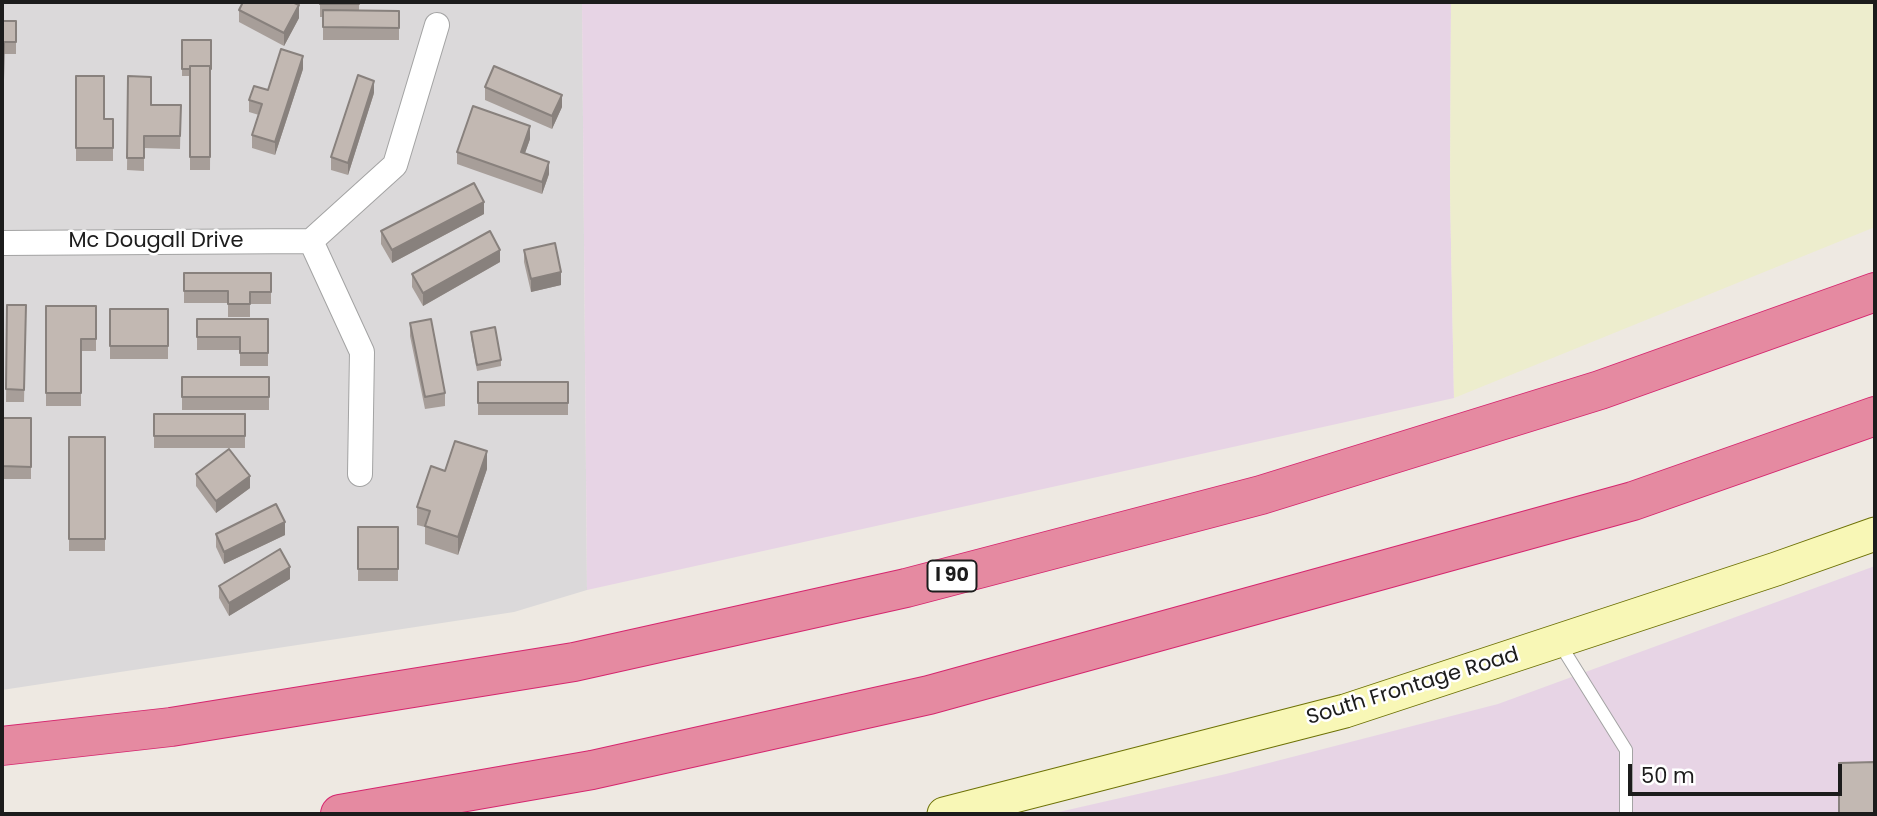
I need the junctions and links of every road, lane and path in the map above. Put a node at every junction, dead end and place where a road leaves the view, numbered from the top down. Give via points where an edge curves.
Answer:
1 (437, 24) dead end
2 (311, 241) junction
3 (2, 243) edge
4 (1875, 292) edge
5 (1875, 416) edge
6 (360, 474) dead end
7 (1875, 534) edge
8 (1558, 641) junction
9 (2, 746) edge
10 (340, 814) edge
11 (944, 814) edge
12 (1626, 814) edge

1 - 2 street via 395,165
2 - 3 street, Mc Dougall Drive
2 - 6 street via 362,352
4 - 9 highway, I 90 via 1600,390 1261,495 906,588 574,662 171,727
5 - 10 highway via 1633,501 929,695 593,770
7 - 8 main road, South Frontage Road
8 - 11 main road, South Frontage Road via 1345,710
8 - 12 lane via 1626,750

